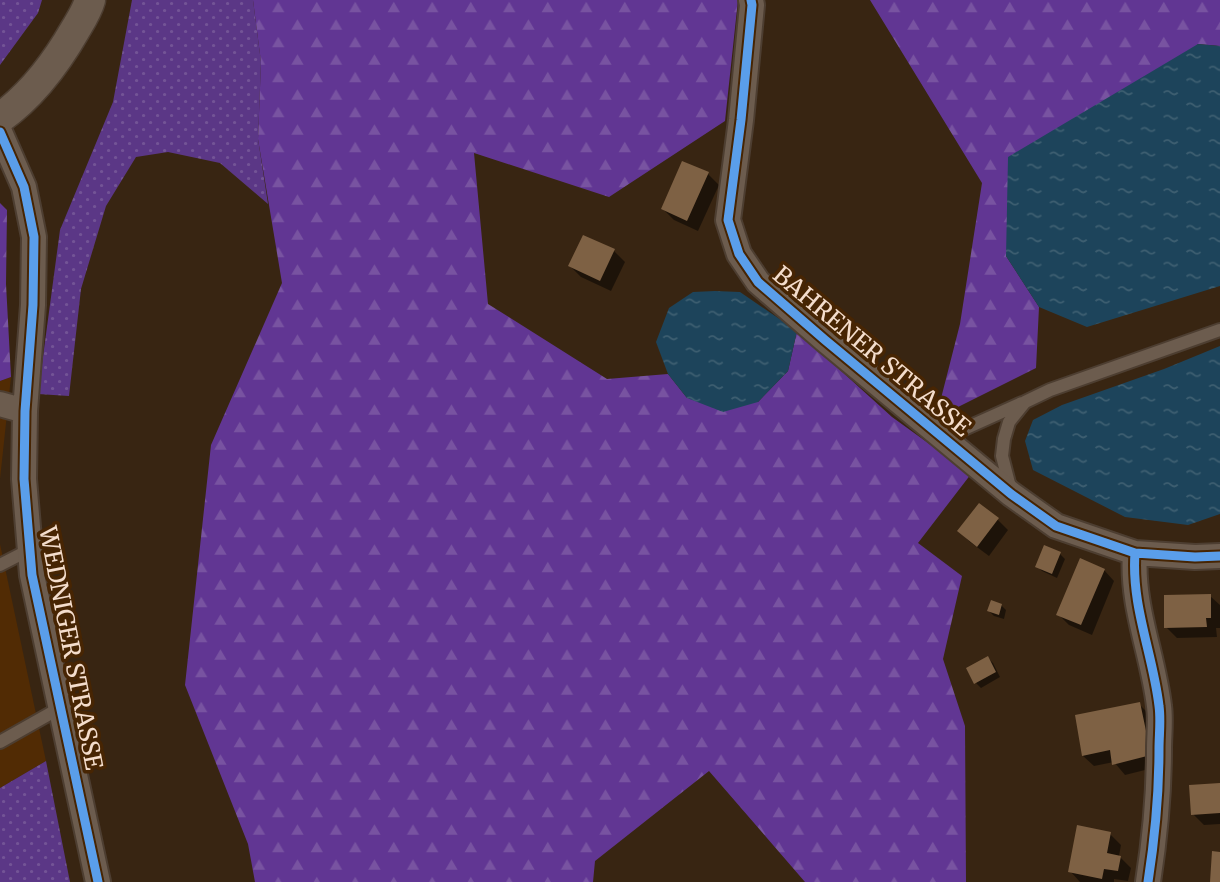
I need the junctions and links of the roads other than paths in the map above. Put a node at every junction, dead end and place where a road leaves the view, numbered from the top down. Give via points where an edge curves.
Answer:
1 (90, 0) edge
2 (751, 0) edge
3 (0, 118) edge
4 (0, 132) edge
5 (1220, 330) edge
6 (1026, 402) junction
7 (0, 404) edge
8 (25, 411) junction
9 (944, 438) junction
10 (1012, 494) junction
11 (29, 550) junction
12 (1135, 553) junction
13 (1220, 555) edge
14 (0, 565) edge
15 (60, 708) junction
16 (0, 742) edge
17 (98, 882) edge
18 (1148, 882) edge

1 - 3 street via 59,58 16,107
2 - 9 street, BAHRENER STRASSE via 728,220 739,254 758,282
4 - 8 street, WEDNIGER STRASSE via 24,187 34,237
5 - 6 lane
6 - 9 lane
6 - 10 lane, BAHRENER STRASSE via 1009,422 1004,439 1002,456
7 - 8 street
8 - 11 street, WEDNIGER STRASSE
9 - 10 street, BAHRENER STRASSE
10 - 12 street, BAHRENER STRASSE via 1056,526
11 - 14 lane
11 - 15 street, WEDNIGER STRASSE
12 - 13 street, BAHRENER STRASSE
12 - 18 street via 1136,594 1160,707 1159,791
15 - 16 lane
15 - 17 street, WEDNIGER STRASSE

